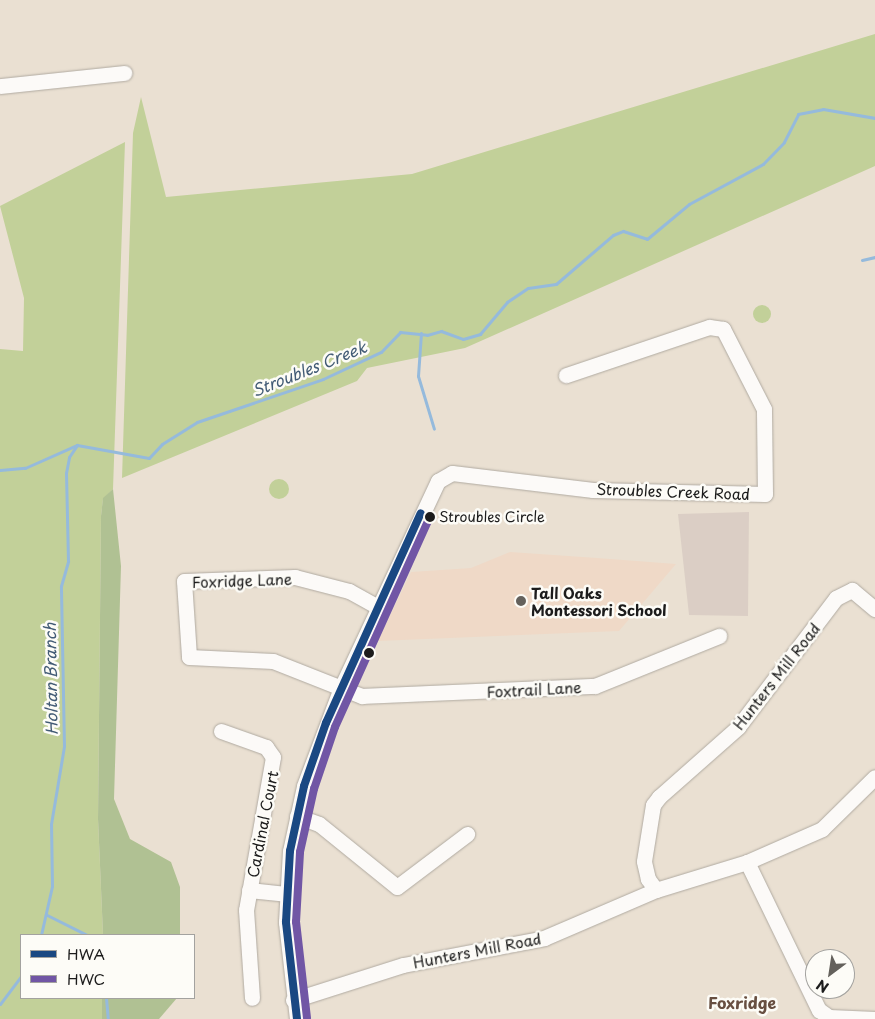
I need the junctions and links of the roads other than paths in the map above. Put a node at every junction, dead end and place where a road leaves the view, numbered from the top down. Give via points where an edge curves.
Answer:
1 (124, 73) dead end
2 (0, 86) edge
3 (566, 375) dead end
4 (378, 607) junction
5 (875, 609) edge
6 (719, 636) dead end
7 (340, 690) junction
8 (221, 731) dead end
9 (875, 777) edge
10 (297, 816) junction
11 (467, 834) dead end
12 (747, 862) junction
13 (249, 890) junction
14 (656, 890) junction
15 (286, 894) junction
16 (252, 998) dead end
17 (293, 1000) junction
18 (297, 1019) edge
19 (875, 1019) edge

1 - 2 street
3 - 4 street, Stroubles Creek Road via 709,327 723,329 764,409 765,494 593,490 452,473 430,492
4 - 7 street
4 - 7 street, Foxridge Lane via 348,591 295,577 184,582 188,657 273,661
5 - 14 street, Hunters Mill Road via 852,590 836,598 738,727 656,801 644,861
6 - 7 street, Foxtrail Lane via 595,686 362,696
7 - 10 street via 310,765
8 - 13 street, Cardinal Court via 266,747 273,757
9 - 12 street, Hunters Mill Road via 822,829
10 - 11 street via 319,824 397,887
10 - 15 street
12 - 14 street, Hunters Mill Road
12 - 19 street via 819,1010 830,1017
13 - 15 street, Cardinal Court
13 - 16 street, Cardinal Court
14 - 17 street, Hunters Mill Road via 544,938 403,964
15 - 17 street via 286,946
17 - 18 street

